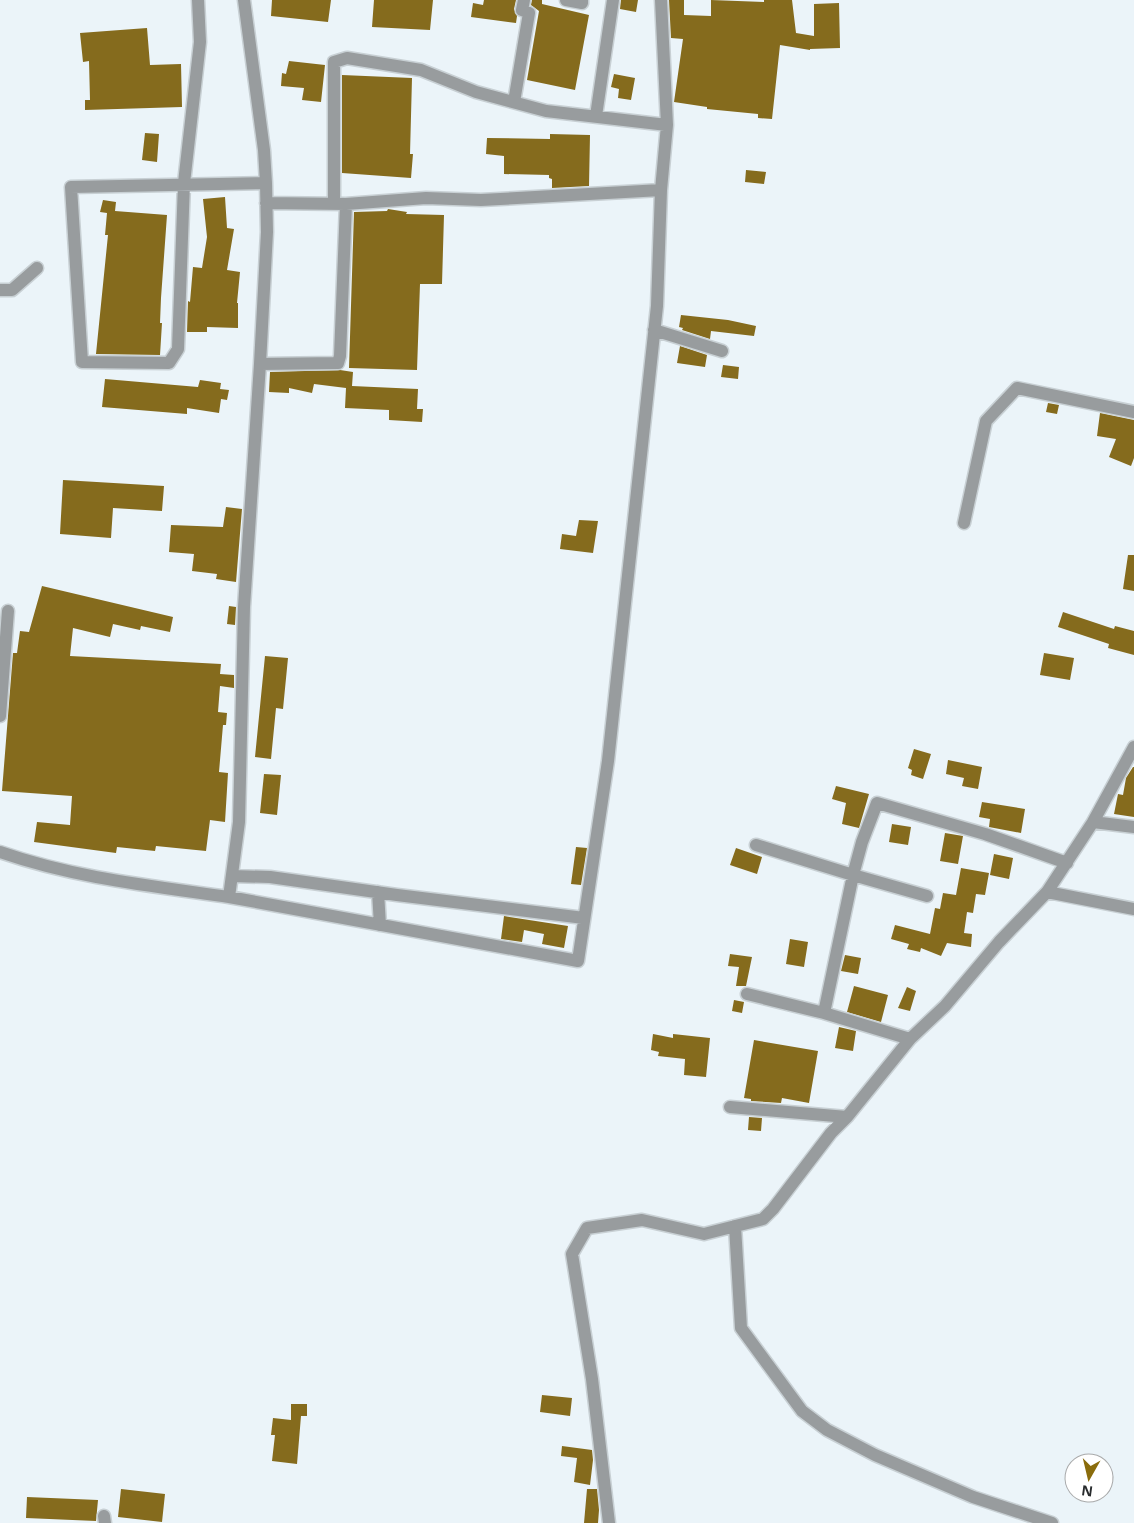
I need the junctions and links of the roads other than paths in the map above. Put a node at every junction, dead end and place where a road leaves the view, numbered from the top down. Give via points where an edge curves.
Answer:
1 (198, 0) edge
2 (244, 0) edge
3 (524, 0) edge
4 (566, 0) edge
5 (582, 0) edge
6 (613, 0) edge
7 (661, 0) edge
8 (514, 102) junction
9 (596, 116) junction
10 (667, 125) junction
11 (266, 183) junction
12 (184, 184) junction
13 (661, 190) junction
14 (266, 203) junction
15 (340, 204) junction
16 (37, 268) dead end
17 (0, 290) edge
18 (654, 330) junction
19 (722, 351) dead end
20 (260, 364) junction
21 (1134, 412) edge
22 (964, 522) dead end
23 (8, 611) dead end
24 (0, 716) edge
25 (1134, 747) edge
26 (1093, 822) junction
27 (1134, 827) edge
28 (756, 845) dead end
29 (0, 852) edge
30 (1067, 863) junction
31 (232, 876) junction
32 (853, 876) junction
33 (378, 892) junction
34 (1047, 892) junction
35 (229, 896) junction
36 (927, 896) dead end
37 (1134, 908) edge
38 (584, 918) junction
39 (380, 925) junction
40 (747, 994) dead end
41 (824, 1013) junction
42 (910, 1039) junction
43 (730, 1107) dead end
44 (847, 1117) junction
45 (735, 1226) junction
46 (609, 1523) edge
47 (1052, 1523) edge

1 - 12 street via 200,42
2 - 11 street
3 - 8 street via 522,10 529,13
4 - 5 street via 582,3
6 - 9 street
7 - 10 street
8 - 9 street via 546,111
8 - 15 street via 476,92 421,70 347,58 334,62
9 - 10 street
10 - 13 street
11 - 12 street
11 - 14 street
12 - 12 street via 71,186 82,362 169,363 178,349
13 - 15 street
13 - 18 street
14 - 15 street
14 - 20 street
15 - 20 street via 338,362
16 - 17 street via 12,290
18 - 19 street
18 - 38 street via 608,761
20 - 31 street via 244,607 238,822
21 - 22 street via 1017,388 986,421
23 - 24 street
25 - 26 street
26 - 27 street
26 - 30 street
28 - 32 street
29 - 35 street via 34,865 108,880
30 - 32 street via 985,834 877,803
30 - 34 street
31 - 33 street via 270,877
31 - 35 street
32 - 36 street
32 - 41 street
33 - 38 street
33 - 39 street
34 - 37 street
34 - 42 street via 945,1006
35 - 39 street
38 - 39 street via 578,961
40 - 41 street
41 - 42 street
42 - 44 street
43 - 44 street
44 - 45 street via 831,1133 774,1209 763,1219
45 - 46 street via 704,1234 642,1220 587,1228 572,1254 592,1379
45 - 47 street via 741,1328 802,1411 827,1430 876,1455 973,1497

